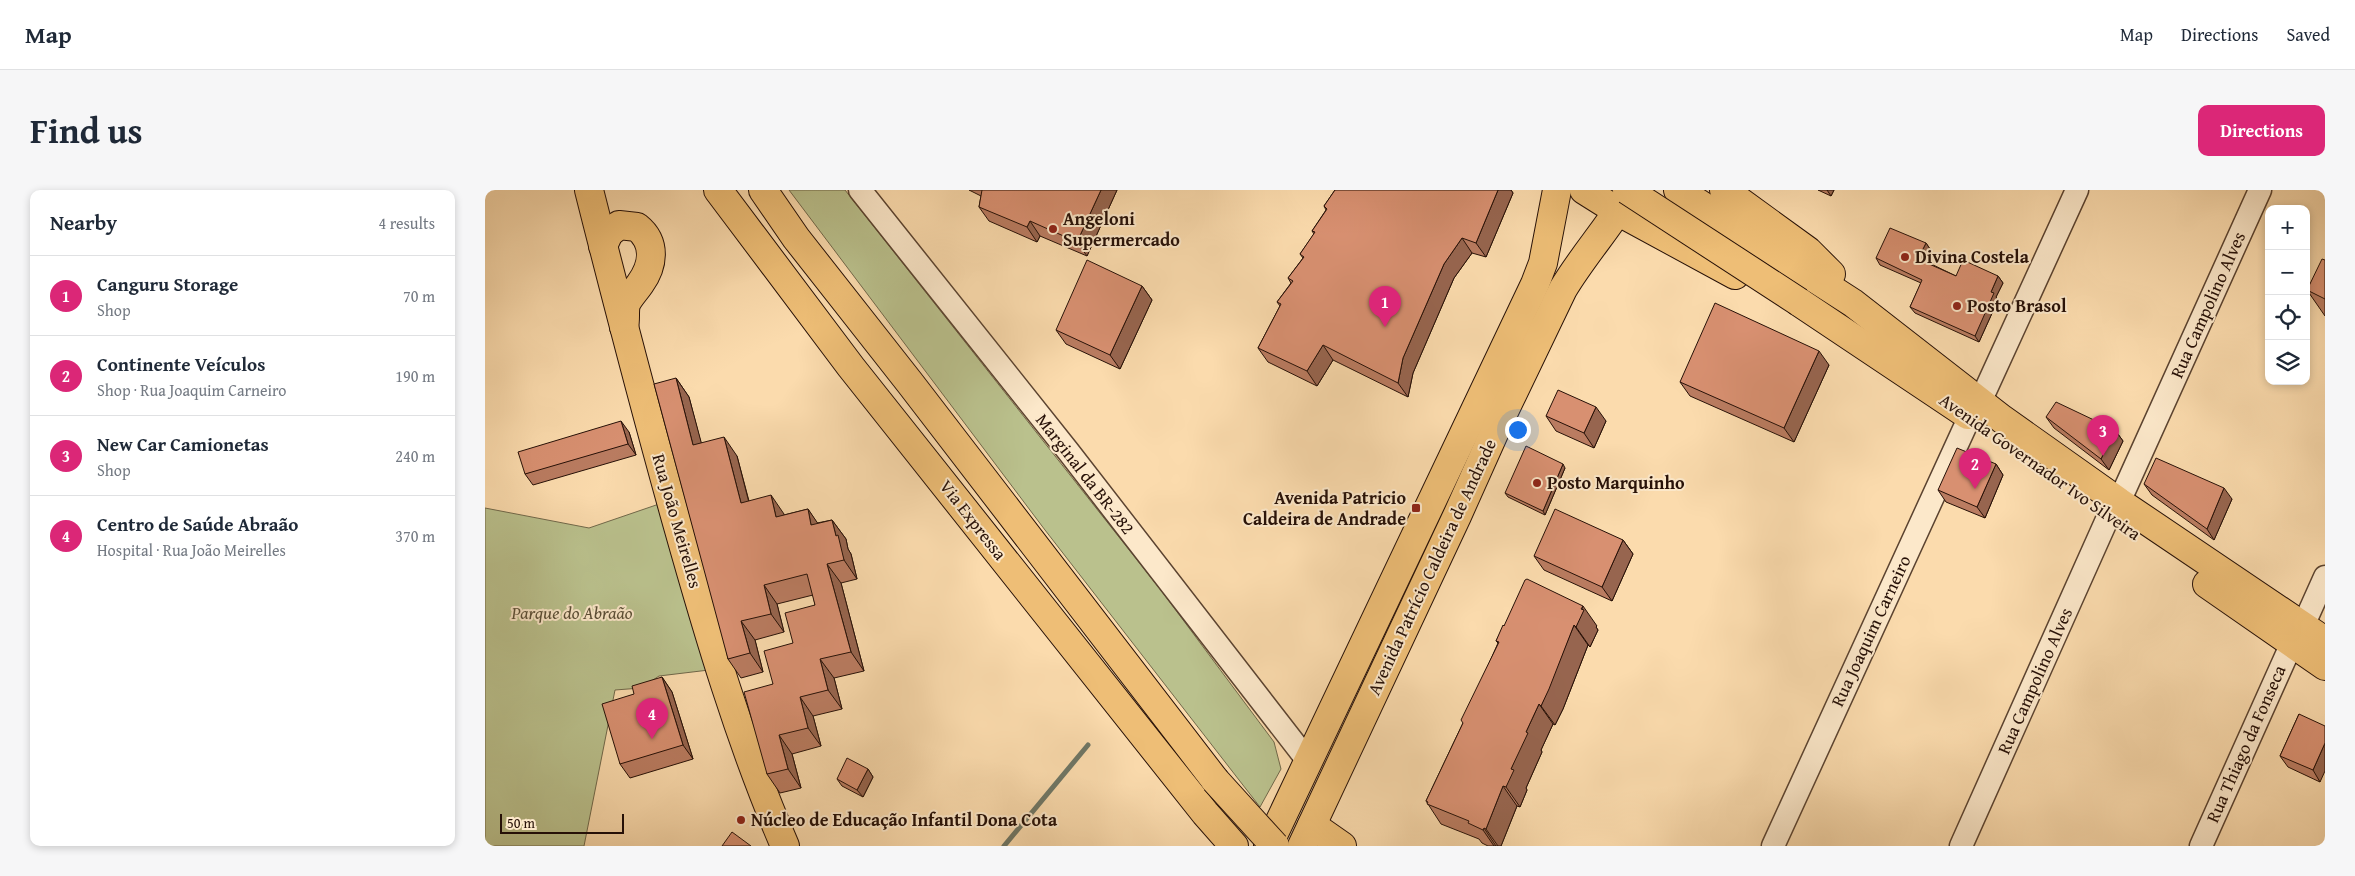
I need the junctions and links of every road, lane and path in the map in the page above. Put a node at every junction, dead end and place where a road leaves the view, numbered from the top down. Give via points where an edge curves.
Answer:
1 (589, 190) edge
2 (711, 190) edge
3 (718, 190) edge
4 (763, 190) edge
5 (860, 190) edge
6 (1557, 190) edge
7 (1584, 190) edge
8 (1678, 190) edge
9 (1724, 190) edge
10 (2077, 190) edge
11 (2261, 190) edge
12 (1626, 197) edge
13 (742, 221) junction
14 (603, 246) junction
15 (1853, 303) junction
16 (623, 329) junction
17 (1873, 350) junction
18 (1975, 409) junction
19 (2114, 508) junction
20 (2325, 577) edge
21 (2297, 634) junction
22 (2325, 641) edge
23 (2325, 666) edge
24 (1308, 761) junction
25 (1329, 788) junction
26 (1307, 835) edge
27 (785, 846) edge
28 (1233, 846) edge
29 (1268, 846) edge
30 (1275, 846) edge
31 (1342, 846) edge
32 (1773, 846) edge
33 (1961, 846) edge
34 (2201, 846) edge

1 - 14 main road, Rua João Meirelles
2 - 13 main road
3 - 13 main road, Via Expressa
4 - 30 main road, Via Expressa, bridge via 796,238 1215,780
5 - 24 street, Marginal da BR-282
6 - 24 main road, Avenida Patrício Caldeira de Andrade via 1543,263 1535,284
7 - 12 main road
8 - 15 main road, Avenida Governador Ivo Silveira
9 - 15 main road via 1808,251
10 - 18 street, Rua Joaquim Carneiro
11 - 19 street, Rua Campolino Alves
12 - 17 main road, Avenida Governador Ivo Silveira, bridge
12 - 17 main road via 1693,250 1804,315
12 - 25 main road, Avenida Patrício Caldeira de Andrade via 1563,289
13 - 28 main road, Via Expressa via 861,380
14 - 16 main road, Rua João Meirelles
14 - 16 main road via 609,233 619,225 637,227 649,240 649,270 626,305 627,318
15 - 18 main road, Avenida Governador Ivo Silveira
16 - 27 main road, Rua João Meirelles via 714,653 738,726
17 - 18 main road, Avenida Governador Ivo Silveira
18 - 19 main road, Avenida Governador Ivo Silveira
18 - 32 street, Rua Joaquim Carneiro
19 - 21 main road, Avenida Governador Ivo Silveira
19 - 33 street, Rua Campolino Alves
20 - 21 street, Rua Thiago da Fonseca
21 - 22 main road, Avenida Governador Ivo Silveira
21 - 23 main road, Avenida Governador Ivo Silveira
21 - 34 street, Rua Thiago da Fonseca
24 - 25 main road
24 - 29 main road, Avenida Patrício Caldeira de Andrade
25 - 26 main road, Avenida Patrício Caldeira de Andrade
26 - 31 main road

